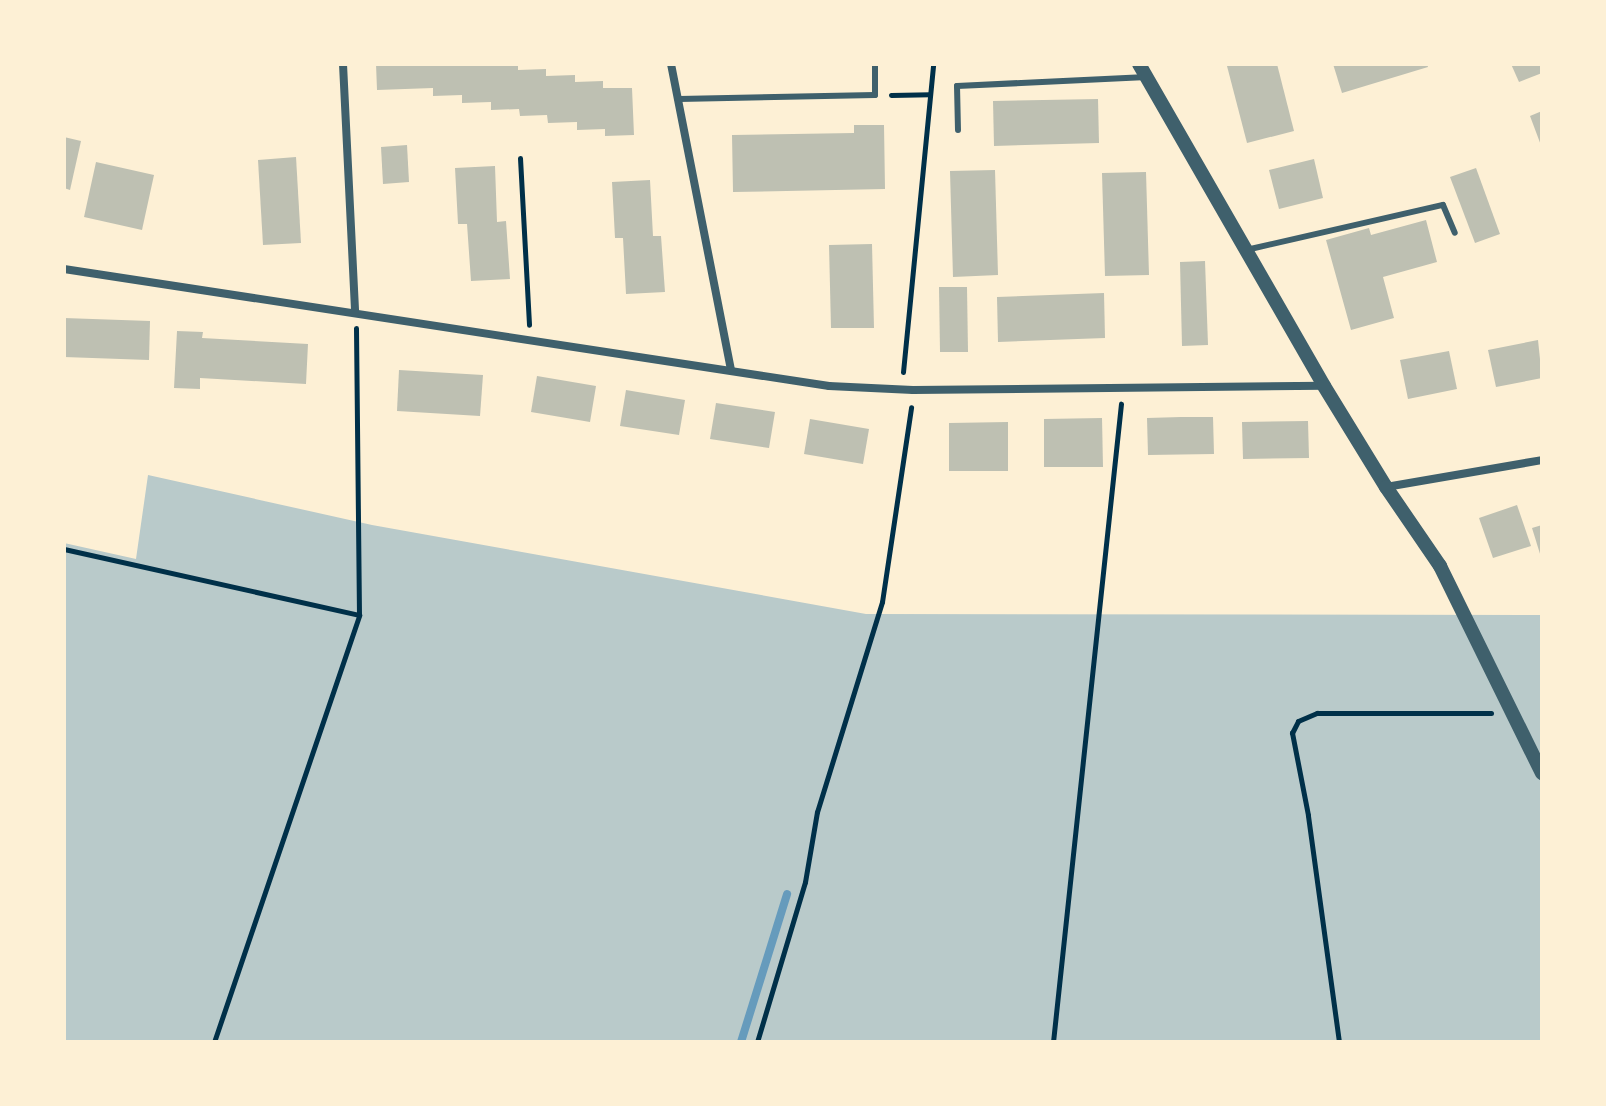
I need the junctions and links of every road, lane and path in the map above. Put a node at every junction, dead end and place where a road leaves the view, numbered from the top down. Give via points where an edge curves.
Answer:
1 (343, 64) edge
2 (875, 64) edge
3 (933, 64) edge
4 (669, 65) edge
5 (1143, 71) edge
6 (930, 94) junction
7 (875, 95) junction
8 (679, 99) junction
9 (958, 130) dead end
10 (520, 158) dead end
11 (1455, 233) dead end
12 (1246, 250) junction
13 (64, 269) edge
14 (355, 311) junction
15 (530, 338) junction
16 (731, 370) junction
17 (1324, 386) junction
18 (1122, 387) junction
19 (901, 389) junction
20 (913, 390) junction
21 (1542, 460) edge
22 (1386, 487) junction
23 (64, 549) edge
24 (359, 615) junction
25 (1512, 713) junction
26 (1542, 773) edge
27 (214, 1042) edge
28 (757, 1042) edge
29 (1053, 1042) edge
30 (1339, 1042) edge

1 - 14 street
2 - 7 lane
3 - 6 path
4 - 8 street
5 - 9 lane via 957,86
5 - 12 street
6 - 7 path
6 - 19 path
7 - 8 lane
8 - 16 street
10 - 15 path
11 - 12 lane via 1443,205
12 - 17 street
13 - 14 street
14 - 15 street
14 - 24 path
15 - 16 street
16 - 19 street via 829,386
17 - 18 street
17 - 22 street
18 - 20 street
18 - 29 path
19 - 20 street
20 - 28 path via 882,602 817,812 805,882
21 - 22 street
22 - 25 street via 1440,566
23 - 24 path
24 - 27 path
25 - 26 street
25 - 30 path via 1317,713 1298,721 1292,733

